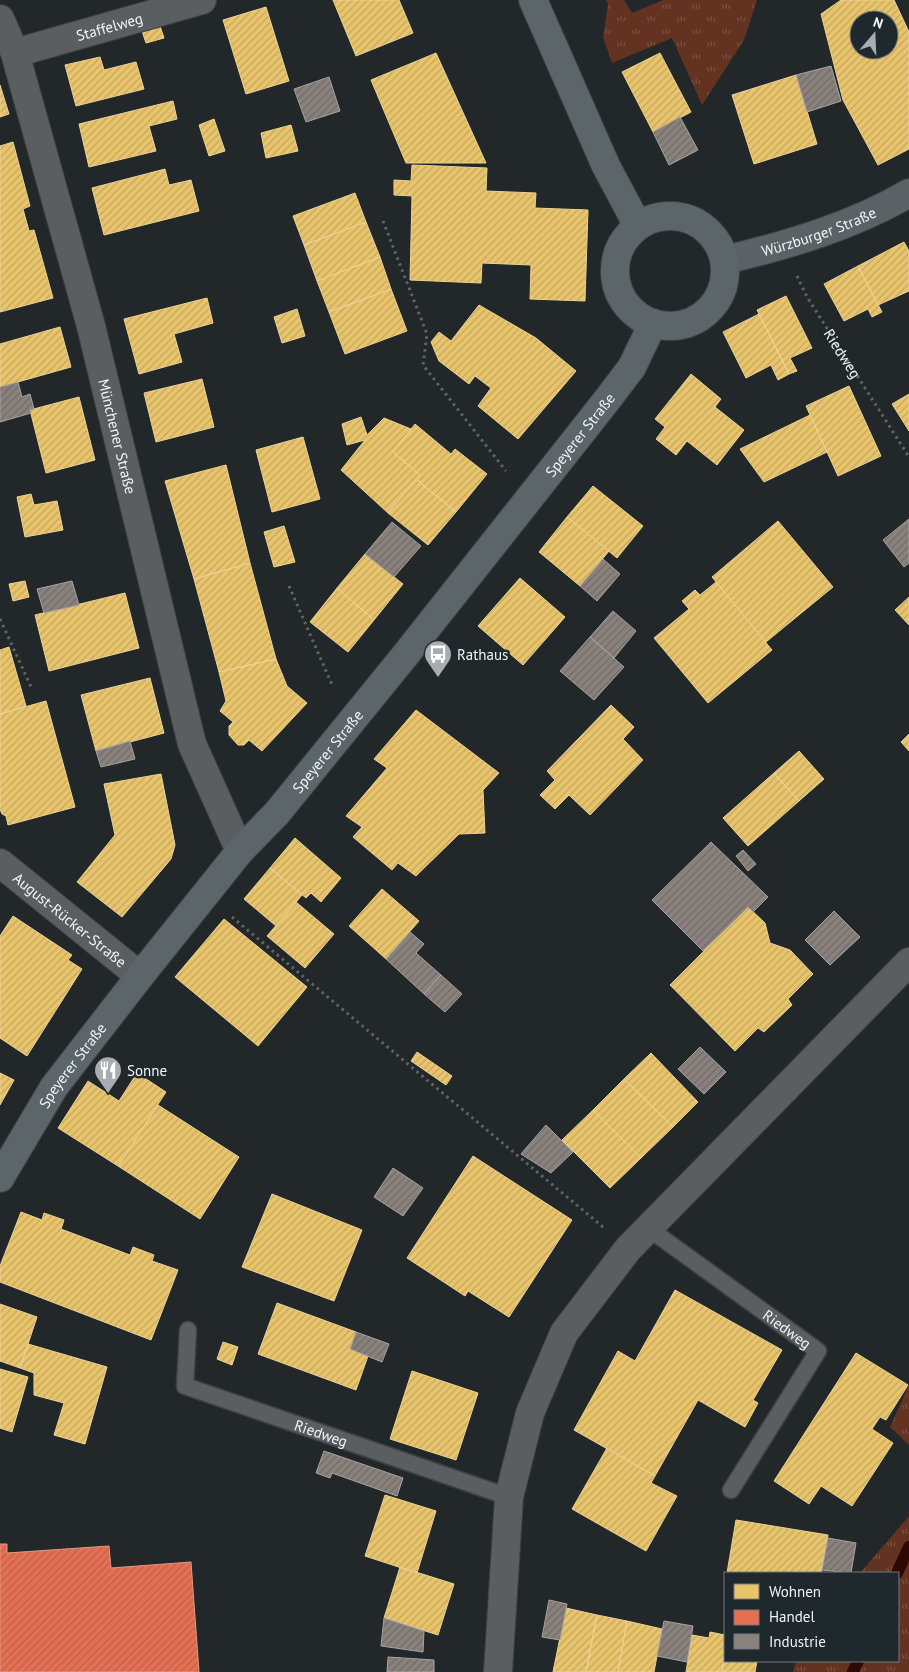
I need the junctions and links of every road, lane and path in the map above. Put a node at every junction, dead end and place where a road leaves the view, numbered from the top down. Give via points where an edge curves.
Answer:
1 (202, 0) edge
2 (533, 0) edge
3 (0, 19) edge
4 (15, 53) junction
5 (909, 193) edge
6 (383, 221) dead end
7 (638, 226) junction
8 (782, 246) junction
9 (725, 260) junction
10 (653, 323) junction
11 (909, 456) edge
12 (528, 499) junction
13 (290, 586) dead end
14 (0, 619) edge
15 (32, 689) dead end
16 (350, 724) junction
17 (240, 851) junction
18 (0, 863) edge
19 (206, 894) junction
20 (909, 962) edge
21 (140, 976) junction
22 (0, 1178) edge
23 (648, 1228) junction
24 (628, 1248) junction
25 (188, 1330) dead end
26 (731, 1490) dead end
27 (509, 1497) junction
28 (498, 1672) edge

1 - 4 street, Staffelweg
2 - 7 main road via 606,166
3 - 4 street, Münchener Straße
4 - 17 street, Münchener Straße via 91,326 192,744
5 - 8 main road, Würzburger Straße via 881,210
6 - 12 path via 426,334 423,365
7 - 9 main road via 655,217 674,215 692,220 718,243
7 - 10 main road via 622,243 615,271 618,290 626,305
8 - 9 main road, Würzburger Straße
8 - 11 path, Riedweg via 807,297
9 - 10 main road via 722,291 709,310 684,324 668,326
10 - 12 main road, Speyerer Straße via 632,367
12 - 16 main road, Speyerer Straße
13 - 16 path
14 - 15 path
16 - 17 main road, Speyerer Straße via 277,813
17 - 19 main road, Speyerer Straße
18 - 21 street, August-Rücker-Straße
19 - 21 main road, Speyerer Straße
19 - 24 path
20 - 23 street
21 - 22 main road, Speyerer Straße via 54,1087
23 - 24 street
23 - 26 lane, Riedweg via 818,1351
24 - 27 street via 564,1333 530,1413
25 - 27 lane, Riedweg via 185,1386
27 - 28 street

